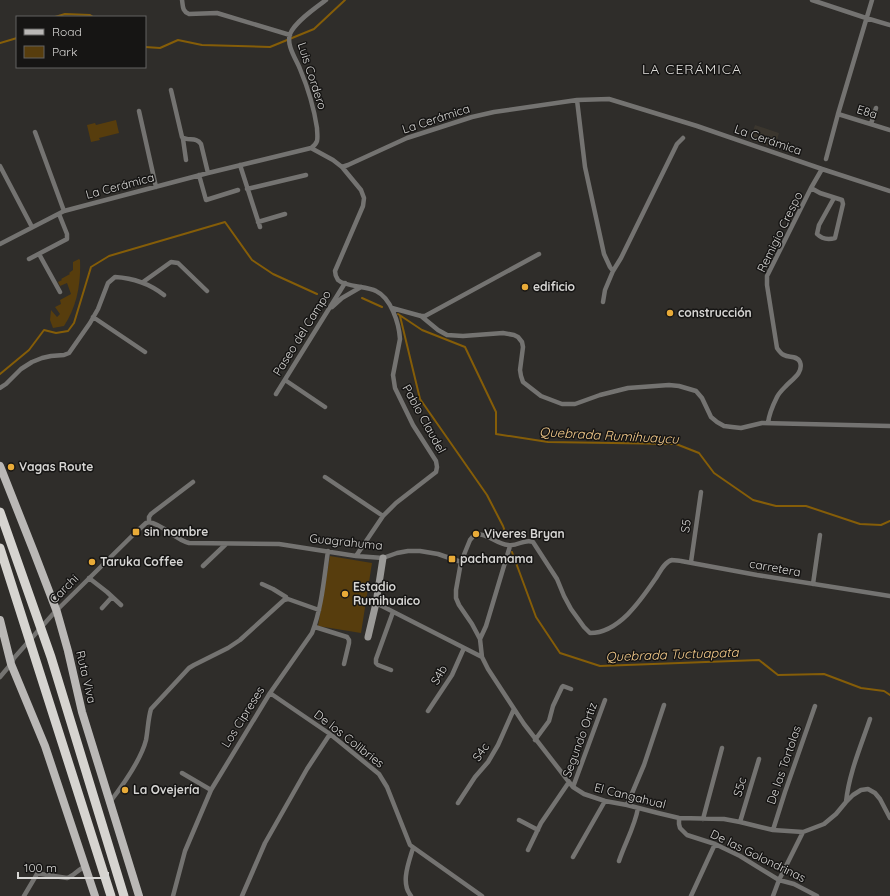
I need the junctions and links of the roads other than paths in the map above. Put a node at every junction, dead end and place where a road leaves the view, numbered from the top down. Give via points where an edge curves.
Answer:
1 (182, 0) edge
2 (326, 0) edge
3 (812, 0) edge
4 (872, 0) edge
5 (866, 18) junction
6 (890, 25) edge
7 (290, 35) junction
8 (171, 90) dead end
9 (577, 100) junction
10 (876, 108) dead end
11 (139, 111) dead end
12 (838, 114) junction
13 (870, 124) junction
14 (890, 130) edge
15 (35, 132) dead end
16 (683, 138) dead end
17 (183, 139) junction
18 (311, 148) junction
19 (826, 159) dead end
20 (186, 160) dead end
21 (240, 165) junction
22 (0, 166) edge
23 (342, 167) junction
24 (822, 169) junction
25 (208, 173) junction
26 (306, 174) dead end
27 (199, 175) junction
28 (156, 187) junction
29 (812, 188) junction
30 (247, 189) junction
31 (238, 190) dead end
32 (890, 191) edge
33 (834, 198) junction
34 (64, 211) junction
35 (59, 214) junction
36 (285, 214) dead end
37 (258, 222) junction
38 (32, 227) junction
39 (260, 227) dead end
40 (0, 244) edge
41 (39, 254) junction
42 (539, 254) dead end
43 (29, 259) dead end
44 (613, 270) junction
45 (143, 282) junction
46 (345, 283) junction
47 (361, 287) junction
48 (207, 291) dead end
49 (60, 292) dead end
50 (164, 295) dead end
51 (603, 302) dead end
52 (392, 308) junction
53 (328, 310) junction
54 (421, 316) junction
55 (93, 317) junction
56 (145, 352) dead end
57 (285, 380) junction
58 (0, 388) edge
59 (276, 394) dead end
60 (325, 407) dead end
61 (768, 423) junction
62 (890, 426) edge
63 (0, 466) edge
64 (325, 477) dead end
65 (192, 482) dead end
66 (701, 492) dead end
67 (0, 512) edge
68 (383, 516) junction
69 (149, 522) junction
70 (820, 535) dead end
71 (226, 544) junction
72 (510, 546) junction
73 (0, 548) edge
74 (328, 551) junction
75 (356, 556) junction
76 (383, 558) junction
77 (461, 562) junction
78 (691, 562) junction
79 (203, 566) dead end
80 (89, 578) junction
81 (262, 584) dead end
82 (813, 584) junction
83 (890, 596) edge
84 (112, 597) junction
85 (285, 599) junction
86 (376, 603) junction
87 (121, 605) dead end
88 (102, 608) dead end
89 (319, 610) junction
90 (393, 612) junction
91 (55, 613) junction
92 (0, 620) edge
93 (315, 627) junction
94 (368, 637) dead end
95 (480, 639) junction
96 (464, 648) junction
97 (482, 657) junction
98 (13, 661) junction
99 (344, 664) dead end
100 (391, 670) dead end
101 (0, 677) edge
102 (571, 689) dead end
103 (270, 693) junction
104 (605, 700) dead end
105 (664, 705) dead end
106 (815, 706) dead end
107 (514, 709) junction
108 (428, 711) dead end
109 (870, 719) dead end
110 (330, 734) junction
111 (536, 740) junction
112 (722, 748) dead end
113 (759, 759) dead end
114 (182, 773) dead end
115 (569, 782) junction
116 (573, 787) junction
117 (211, 790) junction
118 (606, 801) junction
119 (110, 802) junction
120 (846, 802) junction
121 (458, 803) dead end
122 (627, 805) junction
123 (638, 808) junction
124 (679, 818) junction
125 (703, 818) junction
126 (890, 818) edge
127 (519, 820) dead end
128 (740, 822) junction
129 (538, 830) junction
130 (773, 830) junction
131 (803, 832) junction
132 (715, 844) junction
133 (413, 848) junction
134 (528, 850) dead end
135 (573, 857) dead end
136 (619, 861) dead end
137 (85, 867) junction
138 (779, 880) junction
139 (24, 896) edge
140 (95, 896) edge
141 (111, 896) edge
142 (124, 896) edge
143 (139, 896) edge
144 (173, 896) edge
145 (242, 896) edge
146 (411, 896) edge
147 (482, 896) edge
148 (691, 896) edge
149 (773, 896) edge
150 (817, 896) edge

1 - 7 street via 183,9 189,14 217,13
2 - 7 street, Luis Cordero via 295,26
3 - 5 street
4 - 5 street
5 - 6 street
5 - 12 street
7 - 18 street, Luis Cordero via 291,49 305,82 317,126 317,140
8 - 17 street
9 - 23 street, La Cerámica via 472,117 406,138
9 - 24 street, La Cerámica via 609,99
9 - 44 street via 586,167 604,254
10 - 13 street
11 - 28 street
12 - 13 street, E8a
12 - 19 street
13 - 14 street, E8a
15 - 34 street
16 - 44 street via 677,144
17 - 20 street
17 - 25 street via 198,140
18 - 21 street, La Cerámica
18 - 23 street
21 - 25 street, La Cerámica
21 - 30 street
22 - 38 street
23 - 46 street via 361,190 364,198 335,272 339,281
24 - 29 street, Remigio Crespo
24 - 32 street, La Cerámica
25 - 27 street, La Cerámica
26 - 30 street
27 - 28 street, La Cerámica
27 - 31 street via 206,200
28 - 34 street, La Cerámica
29 - 33 street
29 - 61 street, Remigio Crespo via 767,276 777,348 784,355 796,358 801,366 798,375 777,397
30 - 37 street
33 - 33 street via 816,234 829,240 835,238 843,204 842,200
34 - 35 street, La Cerámica
35 - 38 street, La Cerámica
35 - 41 street via 67,239
36 - 37 street
37 - 39 street
38 - 40 street, La Cerámica
41 - 43 street
41 - 49 street
42 - 54 street
44 - 51 street
45 - 48 street via 174,262
45 - 50 street
45 - 55 street via 114,277 108,283
46 - 47 street, Pablo Claudel
46 - 53 street, Paseo del Campo
47 - 52 street, Pablo Claudel via 382,294
47 - 53 street
52 - 54 street
52 - 68 street, Pablo Claudel via 400,333 393,375 395,388 437,467 436,472 396,502
53 - 57 street, Paseo del Campo
54 - 61 street via 447,335 503,333 518,336 523,347 520,370 523,382 541,396 562,404 575,404 628,388 680,386 696,391 711,417 724,426 740,428
55 - 56 street
55 - 58 street via 69,353 32,362
57 - 59 street, Paseo del Campo
57 - 60 street
61 - 62 street
63 - 91 main road, Ruta Viva
64 - 68 street
65 - 69 street, Carchi via 151,514
66 - 78 street, S5
67 - 142 highway via 51,656
68 - 75 street, Pablo Claudel
69 - 71 street, Guagrahuma via 189,544
69 - 80 street, Carchi
70 - 82 street
71 - 74 street, Guagrahuma via 279,544
71 - 79 street
72 - 77 street via 486,535 475,534
72 - 78 street, carretera via 525,541 533,542 557,578 570,609 590,633 597,633 618,624 665,564 672,560
72 - 95 street
73 - 141 highway
74 - 75 street, Guagrahuma
74 - 89 street, Los Cipreses
75 - 76 street, Guagrahuma
76 - 77 street, Guagrahuma via 397,553 420,551
76 - 86 street
77 - 95 street, El Cangahual via 456,598
78 - 82 street, carretera
80 - 84 street
80 - 91 street, Carchi
81 - 85 street via 274,589 286,597
82 - 83 street, carretera
84 - 87 street
84 - 88 street
85 - 89 street
85 - 119 street via 240,640 189,668 151,709 141,754
86 - 90 street
86 - 94 street
89 - 93 street, Los Cipreses
90 - 96 street
90 - 100 street via 376,659 378,665
91 - 98 street, Carchi
91 - 119 main road, Ruta Viva
92 - 98 main road
93 - 99 street via 349,640
93 - 103 street, Los Cipreses
95 - 97 street, El Cangahual
96 - 97 street
96 - 108 street, S4b via 452,675
97 - 107 street, El Cangahual
98 - 101 street, Carchi
98 - 137 main road via 45,746
102 - 111 street via 562,687 549,721
103 - 110 street, De los Colibries
103 - 117 street, Los Cipreses
104 - 116 street, Segundo Ortiz
105 - 122 street via 644,765
106 - 130 street, De las Tortolas
107 - 111 street, El Cangahual
107 - 121 street, S4c via 488,762
109 - 120 street via 851,777
110 - 133 street, De los Colibries via 379,774
110 - 145 street via 307,769 266,843
111 - 115 street, El Cangahual
112 - 125 street
113 - 128 street, S5c
114 - 117 street
115 - 116 street, El Cangahual
115 - 129 street, Segundo Ortiz
116 - 118 street, El Cangahual via 584,794
117 - 144 street, Los Cipreses via 185,851
118 - 122 street, El Cangahual
118 - 135 street
119 - 143 main road, Ruta Viva
120 - 126 street, El Cangahual via 861,790 868,789 880,799
120 - 131 street, El Cangahual via 824,824
122 - 123 street, El Cangahual
123 - 124 street, El Cangahual
123 - 136 street
124 - 125 street, El Cangahual
124 - 132 street, De las Golondrinas via 680,828 687,834
125 - 128 street, El Cangahual
127 - 129 street
128 - 130 street, El Cangahual
129 - 134 street, Segundo Ortiz
130 - 131 street, El Cangahual
131 - 138 street
132 - 138 street, De las Golondrinas
132 - 148 street
133 - 146 street via 406,878
133 - 147 street, De los Colibries
137 - 139 street via 67,878 38,874
137 - 140 main road
138 - 149 street
138 - 150 street, De las Golondrinas via 794,884

